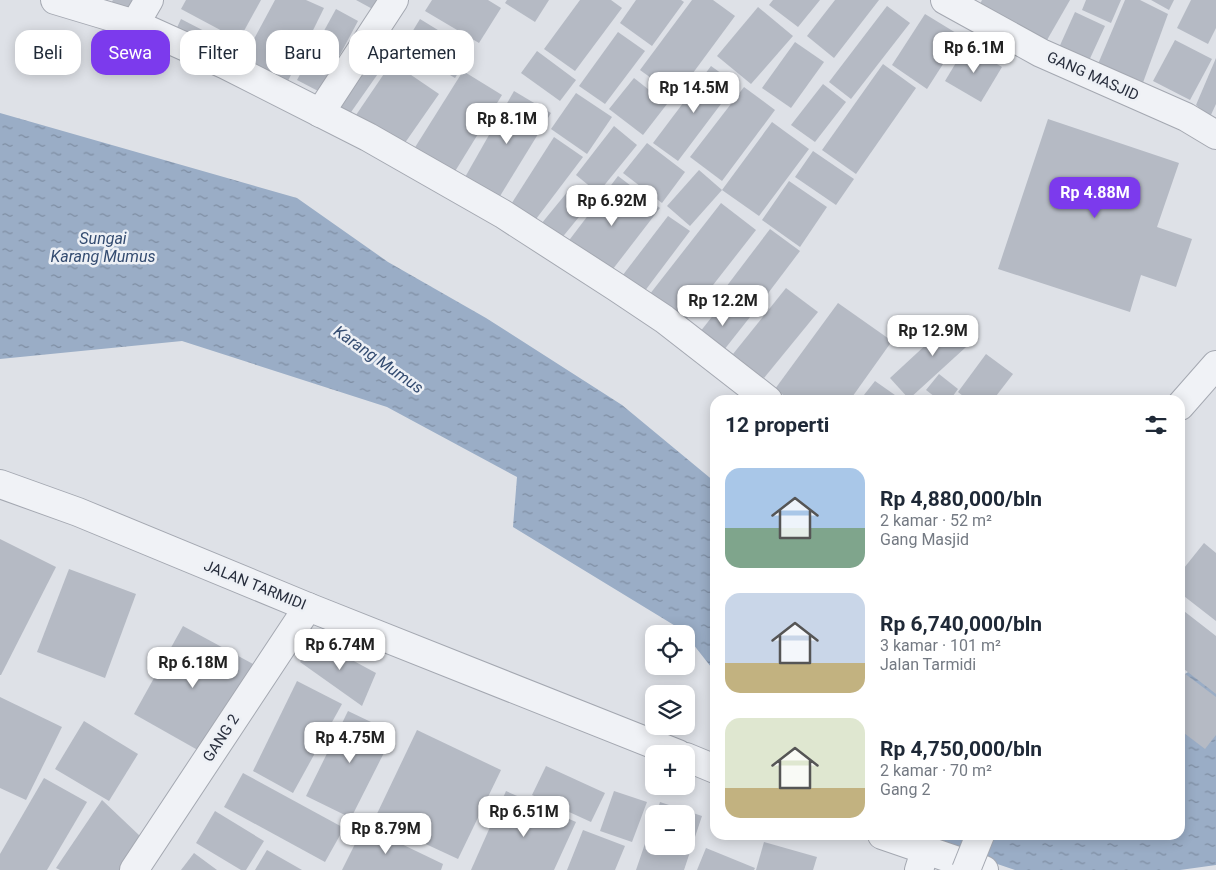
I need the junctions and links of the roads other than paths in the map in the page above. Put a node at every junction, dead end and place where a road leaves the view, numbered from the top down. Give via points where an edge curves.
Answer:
1 (55, 0) edge
2 (149, 0) edge
3 (394, 0) edge
4 (944, 0) edge
5 (135, 24) junction
6 (320, 113) junction
7 (1216, 135) edge
8 (1216, 365) edge
9 (762, 395) edge
10 (1185, 400) edge
11 (0, 484) edge
12 (308, 607) junction
13 (655, 745) edge
14 (695, 760) edge
15 (710, 766) edge
16 (890, 840) edge
17 (978, 840) edge
18 (922, 861) edge
19 (134, 870) edge
20 (966, 870) edge
21 (984, 870) edge

1 - 5 street
2 - 5 street
3 - 6 street
4 - 7 street, GANG MASJID via 1041,53 1186,117
5 - 6 street via 226,65
6 - 9 street via 503,214 664,319
8 - 10 street
11 - 12 street, JALAN TARMIDI via 78,512
12 - 13 street, JALAN TARMIDI
12 - 19 street, GANG 2
14 - 15 street
16 - 18 street
17 - 20 street, bridge
18 - 21 street

